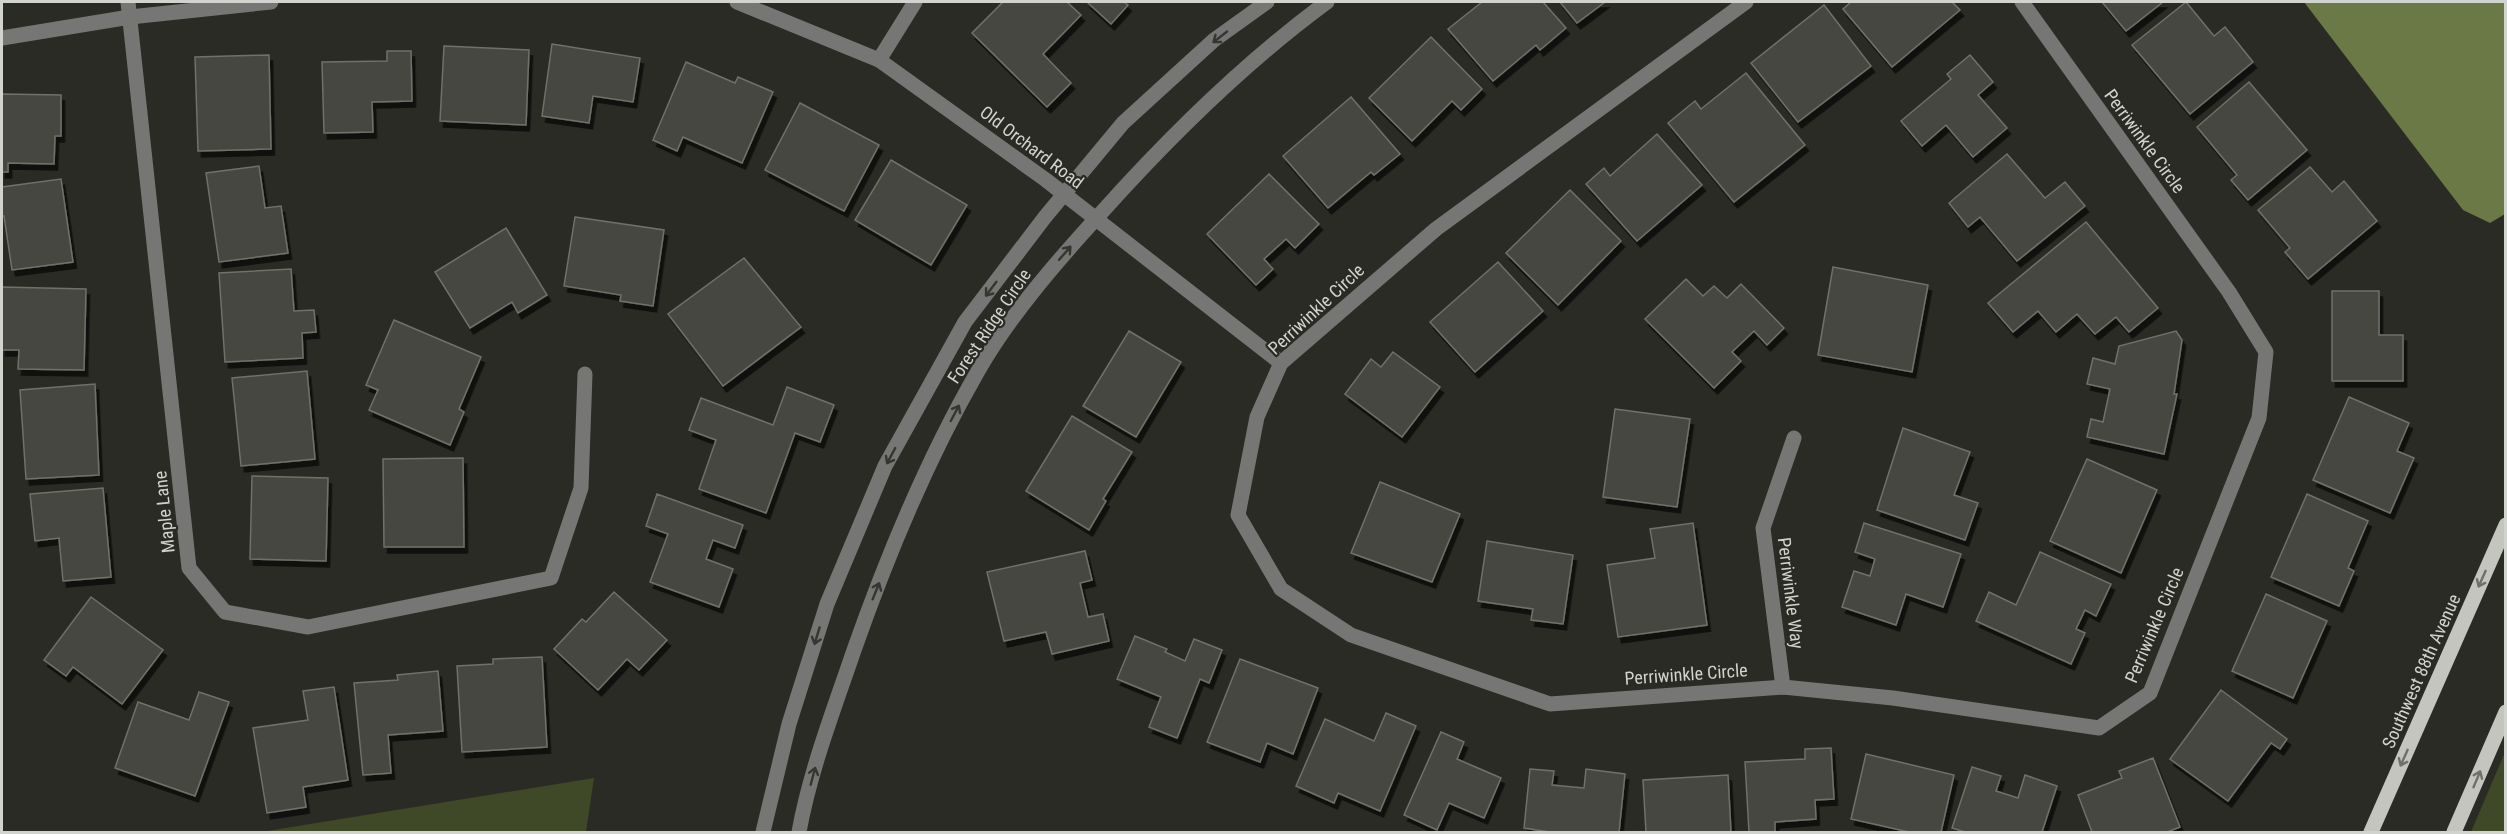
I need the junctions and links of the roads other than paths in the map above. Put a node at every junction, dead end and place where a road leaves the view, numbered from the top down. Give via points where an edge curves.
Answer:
1 (271, 2) edge
2 (737, 2) edge
3 (915, 2) edge
4 (1267, 2) edge
5 (1327, 2) edge
6 (1746, 2) edge
7 (2022, 2) edge
8 (129, 9) edge
9 (2, 38) edge
10 (879, 60) junction
11 (1064, 194) junction
12 (1095, 219) junction
13 (1281, 363) junction
14 (585, 374) dead end
15 (1794, 438) dead end
16 (2505, 525) edge
17 (1783, 687) junction
18 (2505, 711) edge
19 (763, 832) edge
20 (799, 832) edge
21 (2371, 832) edge
22 (2454, 832) edge

1 - 8 street
2 - 10 street, Old Orchard Road
3 - 10 street
4 -> 11 street, Forest Ridge Circle via 1215,40 1123,123
5 - 12 street, Forest Ridge Circle via 1280,36 1183,124
6 - 13 street, Perriwinkle Circle via 1436,229
7 - 17 street, Perriwinkle Circle via 2229,292 2266,352 2259,418 2150,693 2099,728 1893,698
8 - 9 street
8 - 14 street, Maple Lane via 189,568 225,612 308,627 550,578 581,488
10 - 11 street, Old Orchard Road
11 - 12 street, Old Orchard Road
11 -> 19 street, Forest Ridge Circle via 965,322 885,466 826,604 789,724
12 - 13 street, Old Orchard Road
20 -> 12 street, Forest Ridge Circle via 820,748 862,627 923,474 979,369 1062,255
13 - 17 street, Perriwinkle Circle via 1257,417 1238,516 1281,589 1351,635 1550,704
15 - 17 street, Perriwinkle Way via 1763,528
16 -> 21 main road, Southwest 88th Avenue
22 -> 18 main road

